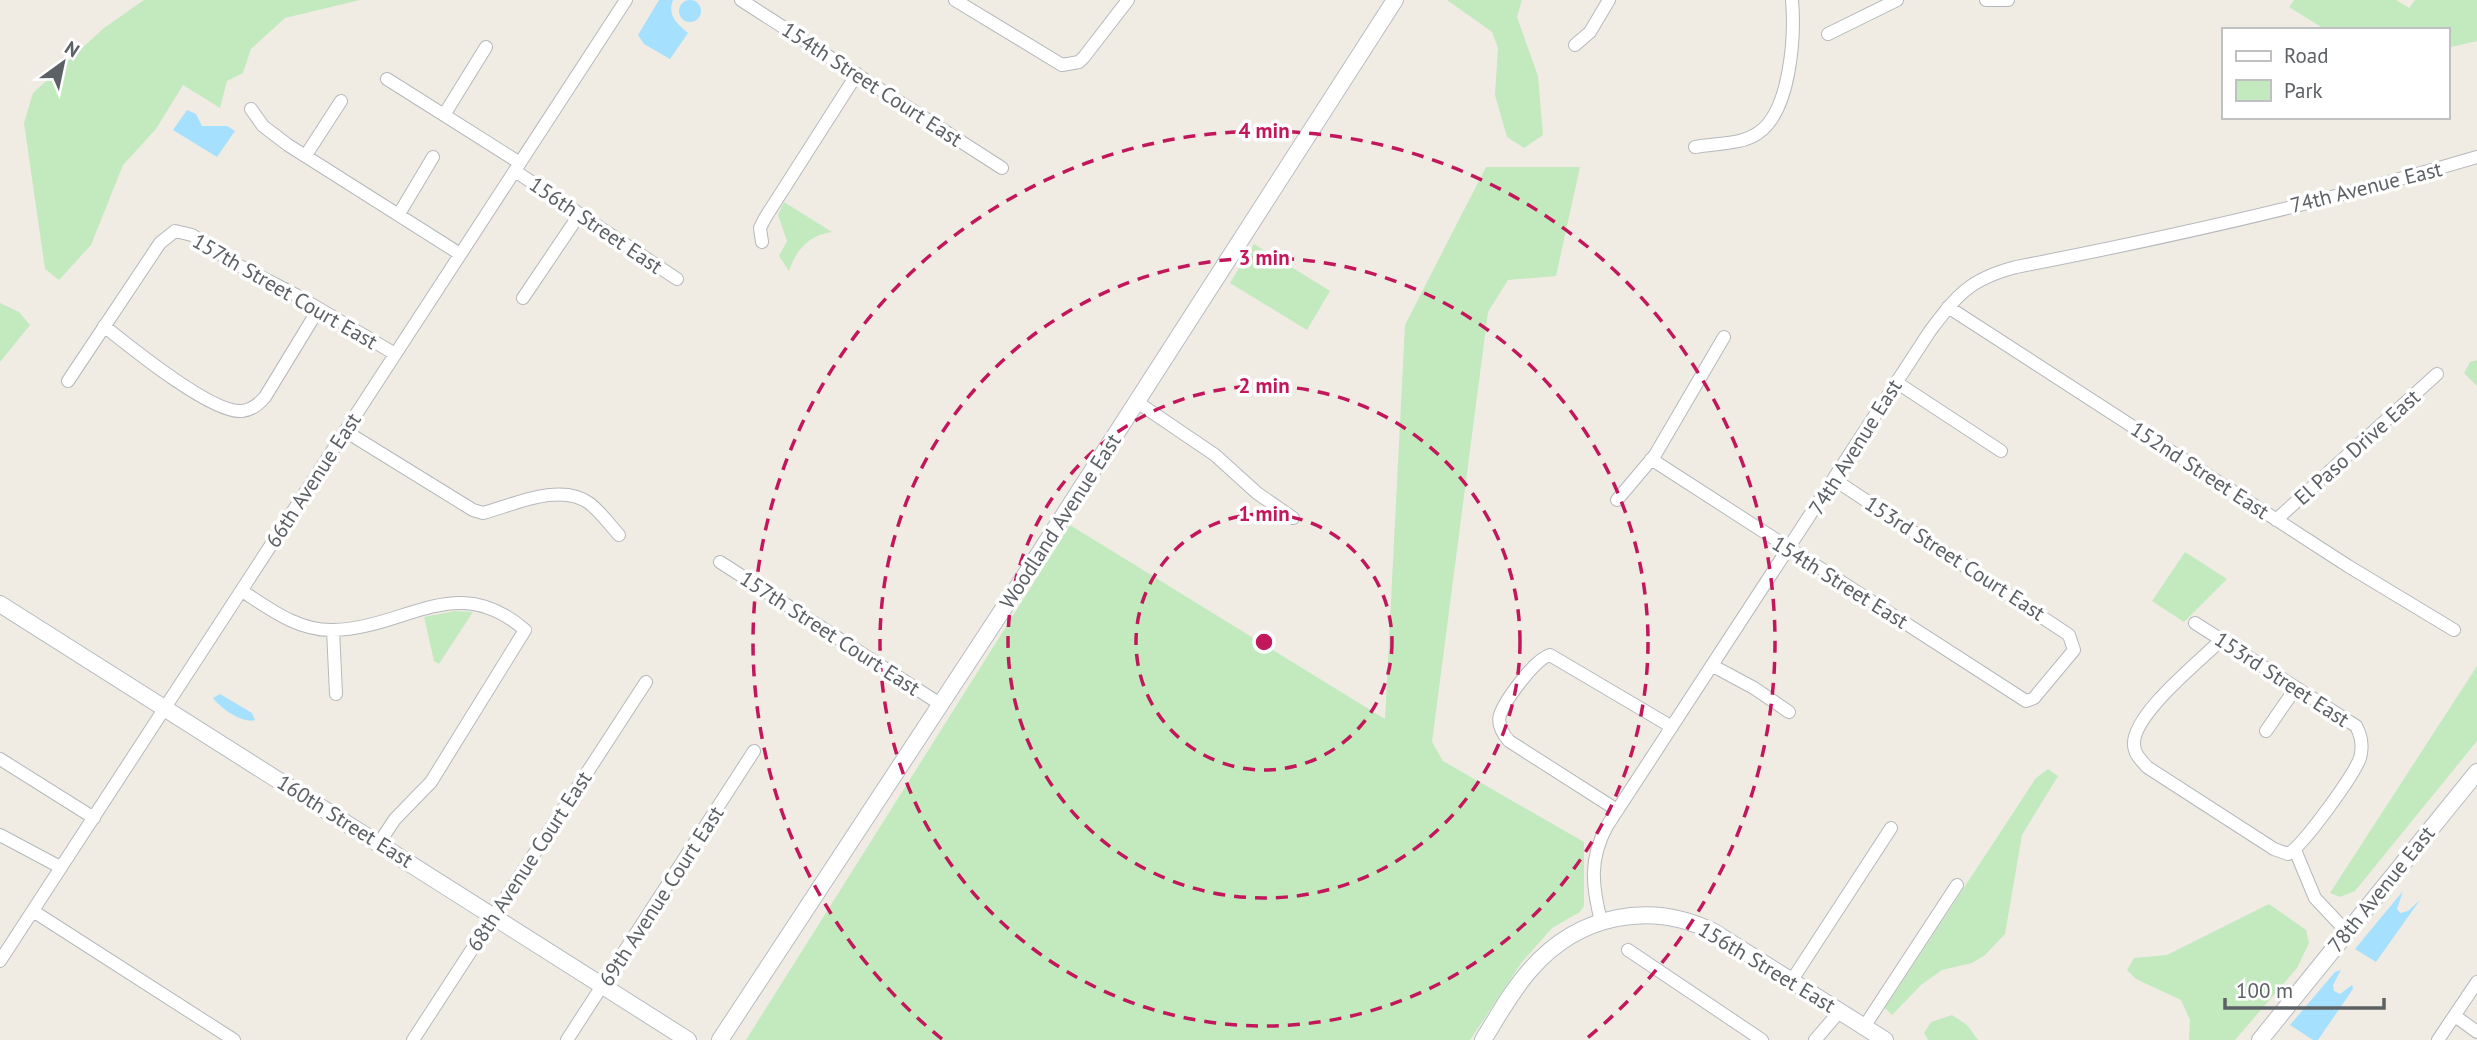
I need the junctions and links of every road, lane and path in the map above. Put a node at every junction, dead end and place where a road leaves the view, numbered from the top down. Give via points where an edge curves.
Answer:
1 (626, 0) edge
2 (741, 0) edge
3 (956, 0) edge
4 (1128, 0) edge
5 (1395, 0) edge
6 (1609, 0) edge
7 (1792, 0) edge
8 (1897, 0) edge
9 (1986, 0) edge
10 (2008, 0) edge
11 (1828, 34) dead end
12 (1575, 45) dead end
13 (486, 47) dead end
14 (857, 75) junction
15 (387, 79) dead end
16 (341, 101) dead end
17 (251, 109) dead end
18 (444, 115) junction
19 (1695, 147) dead end
20 (306, 155) junction
21 (433, 157) dead end
22 (2477, 157) edge
23 (517, 167) junction
24 (1002, 167) dead end
25 (399, 214) junction
26 (579, 215) junction
27 (762, 242) dead end
28 (460, 254) junction
29 (677, 279) dead end
30 (523, 298) dead end
31 (1948, 307) junction
32 (318, 310) junction
33 (104, 326) junction
34 (1724, 337) dead end
35 (395, 355) junction
36 (2437, 374) dead end
37 (68, 382) dead end
38 (1896, 382) junction
39 (1137, 402) junction
40 (345, 431) junction
41 (2001, 451) dead end
42 (1651, 459) junction
43 (1835, 480) junction
44 (1616, 500) dead end
45 (1293, 518) dead end
46 (2276, 520) junction
47 (619, 535) dead end
48 (1789, 550) junction
49 (720, 562) dead end
50 (242, 591) junction
51 (0, 604) edge
52 (2195, 623) dead end
53 (333, 630) junction
54 (2454, 630) dead end
55 (2221, 640) junction
56 (1713, 666) junction
57 (646, 682) dead end
58 (2295, 689) junction
59 (336, 694) dead end
60 (2029, 701) joint
61 (940, 704) junction
62 (166, 708) junction
63 (1789, 712) dead end
64 (1672, 727) junction
65 (2266, 731) dead end
66 (754, 751) dead end
67 (0, 759) edge
68 (2477, 772) edge
69 (1616, 810) junction
70 (94, 818) junction
71 (1891, 828) dead end
72 (0, 835) edge
73 (379, 842) junction
74 (2295, 850) junction
75 (60, 867) junction
76 (1957, 886) dead end
77 (33, 911) junction
78 (494, 915) junction
79 (1601, 921) junction
80 (2347, 932) junction
81 (1628, 950) dead end
82 (0, 961) edge
83 (1792, 980) junction
84 (2477, 982) edge
85 (603, 986) junction
86 (1840, 1011) junction
87 (2455, 1016) junction
88 (1864, 1027) junction
89 (2477, 1032) edge
90 (234, 1040) edge
91 (413, 1040) edge
92 (568, 1040) edge
93 (688, 1040) edge
94 (720, 1040) edge
95 (1483, 1040) edge
96 (1762, 1040) edge
97 (1815, 1040) edge
98 (1885, 1040) edge
99 (2260, 1040) edge
100 (2438, 1040) edge

1 - 23 street, 66th Avenue East
2 - 14 street, 154th Street Court East
3 - 4 street via 1059,64 1076,63 1084,57
5 - 39 street, Woodland Avenue East
6 - 12 street via 1590,32
7 - 19 street via 1794,30 1788,74 1769,122 1749,137
8 - 11 street
9 - 10 street
13 - 18 street
14 - 24 street, 154th Street Court East
14 - 27 street via 765,218 760,228
15 - 18 street, 156th Street East
16 - 20 street
17 - 20 street via 262,126
18 - 23 street, 156th Street East
20 - 25 street
21 - 25 street
22 - 31 street, 74th Avenue East via 2232,221 1987,275 1959,293
23 - 26 street, 156th Street East
23 - 28 street, 66th Avenue East
25 - 28 street
26 - 29 street, 156th Street East
26 - 30 street
28 - 35 street, 66th Avenue East
31 - 38 street, 74th Avenue East
31 - 46 street, 152nd Street East
32 - 33 street, 157th Street Court East via 192,235 175,231 160,243
32 - 33 street via 265,397 240,411 175,380
32 - 35 street, 157th Street Court East
33 - 37 street
34 - 42 street
35 - 40 street, 66th Avenue East
36 - 46 street, El Paso Drive East
38 - 41 street
38 - 43 street, 74th Avenue East
39 - 45 street via 1216,455
39 - 61 street, Woodland Avenue East
40 - 47 street via 473,510 483,513 542,497 573,496 589,503
40 - 50 street, 66th Avenue East
42 - 44 street
42 - 48 street, 154th Street East
43 - 48 street, 74th Avenue East
43 - 60 street, 153rd Street Court East via 2072,639 2074,650
46 - 54 street, 152nd Street East
48 - 56 street, 74th Avenue East
48 - 60 street, 154th Street East
49 - 61 street, 157th Street Court East
50 - 53 street via 288,620
50 - 62 street, 66th Avenue East
51 - 62 street, 160th Street East
52 - 55 street, 153rd Street East
53 - 59 street
53 - 73 street via 467,602 505,613 526,630 431,782
55 - 58 street, 153rd Street East
55 - 74 street via 2148,713 2135,753 2147,767 2274,849 2288,854
56 - 63 street
56 - 64 street, 74th Avenue East
57 - 78 street, 68th Avenue Court East
58 - 65 street
58 - 74 street, 153rd Street East via 2356,726 2361,740 2360,758
61 - 94 street, Woodland Avenue East
62 - 70 street, 66th Avenue East
62 - 73 street, 160th Street East
64 - 69 street, 74th Avenue East
64 - 69 street via 1553,656 1534,664 1499,716 1500,727 1520,749
66 - 85 street, 69th Avenue Court East
67 - 70 street
68 - 80 street, 78th Avenue East
69 - 79 street, 74th Avenue East via 1594,859 1592,888
70 - 75 street, 66th Avenue East
71 - 83 street
72 - 75 street
73 - 78 street, 160th Street East
74 - 80 street via 2315,898
75 - 77 street, 66th Avenue East
76 - 88 street
77 - 82 street, 66th Avenue East
77 - 90 street
78 - 85 street, 160th Street East
78 - 91 street, 68th Avenue Court East
79 - 83 street, 156th Street East via 1647,914 1686,920
79 - 95 street via 1580,928 1548,951 1529,971
80 - 99 street, 78th Avenue East
81 - 96 street
83 - 86 street, 156th Street East
84 - 87 street
85 - 92 street, 69th Avenue Court East
85 - 93 street, 160th Street East
86 - 88 street, 156th Street East
86 - 97 street
87 - 89 street
87 - 100 street
88 - 98 street, 156th Street East

